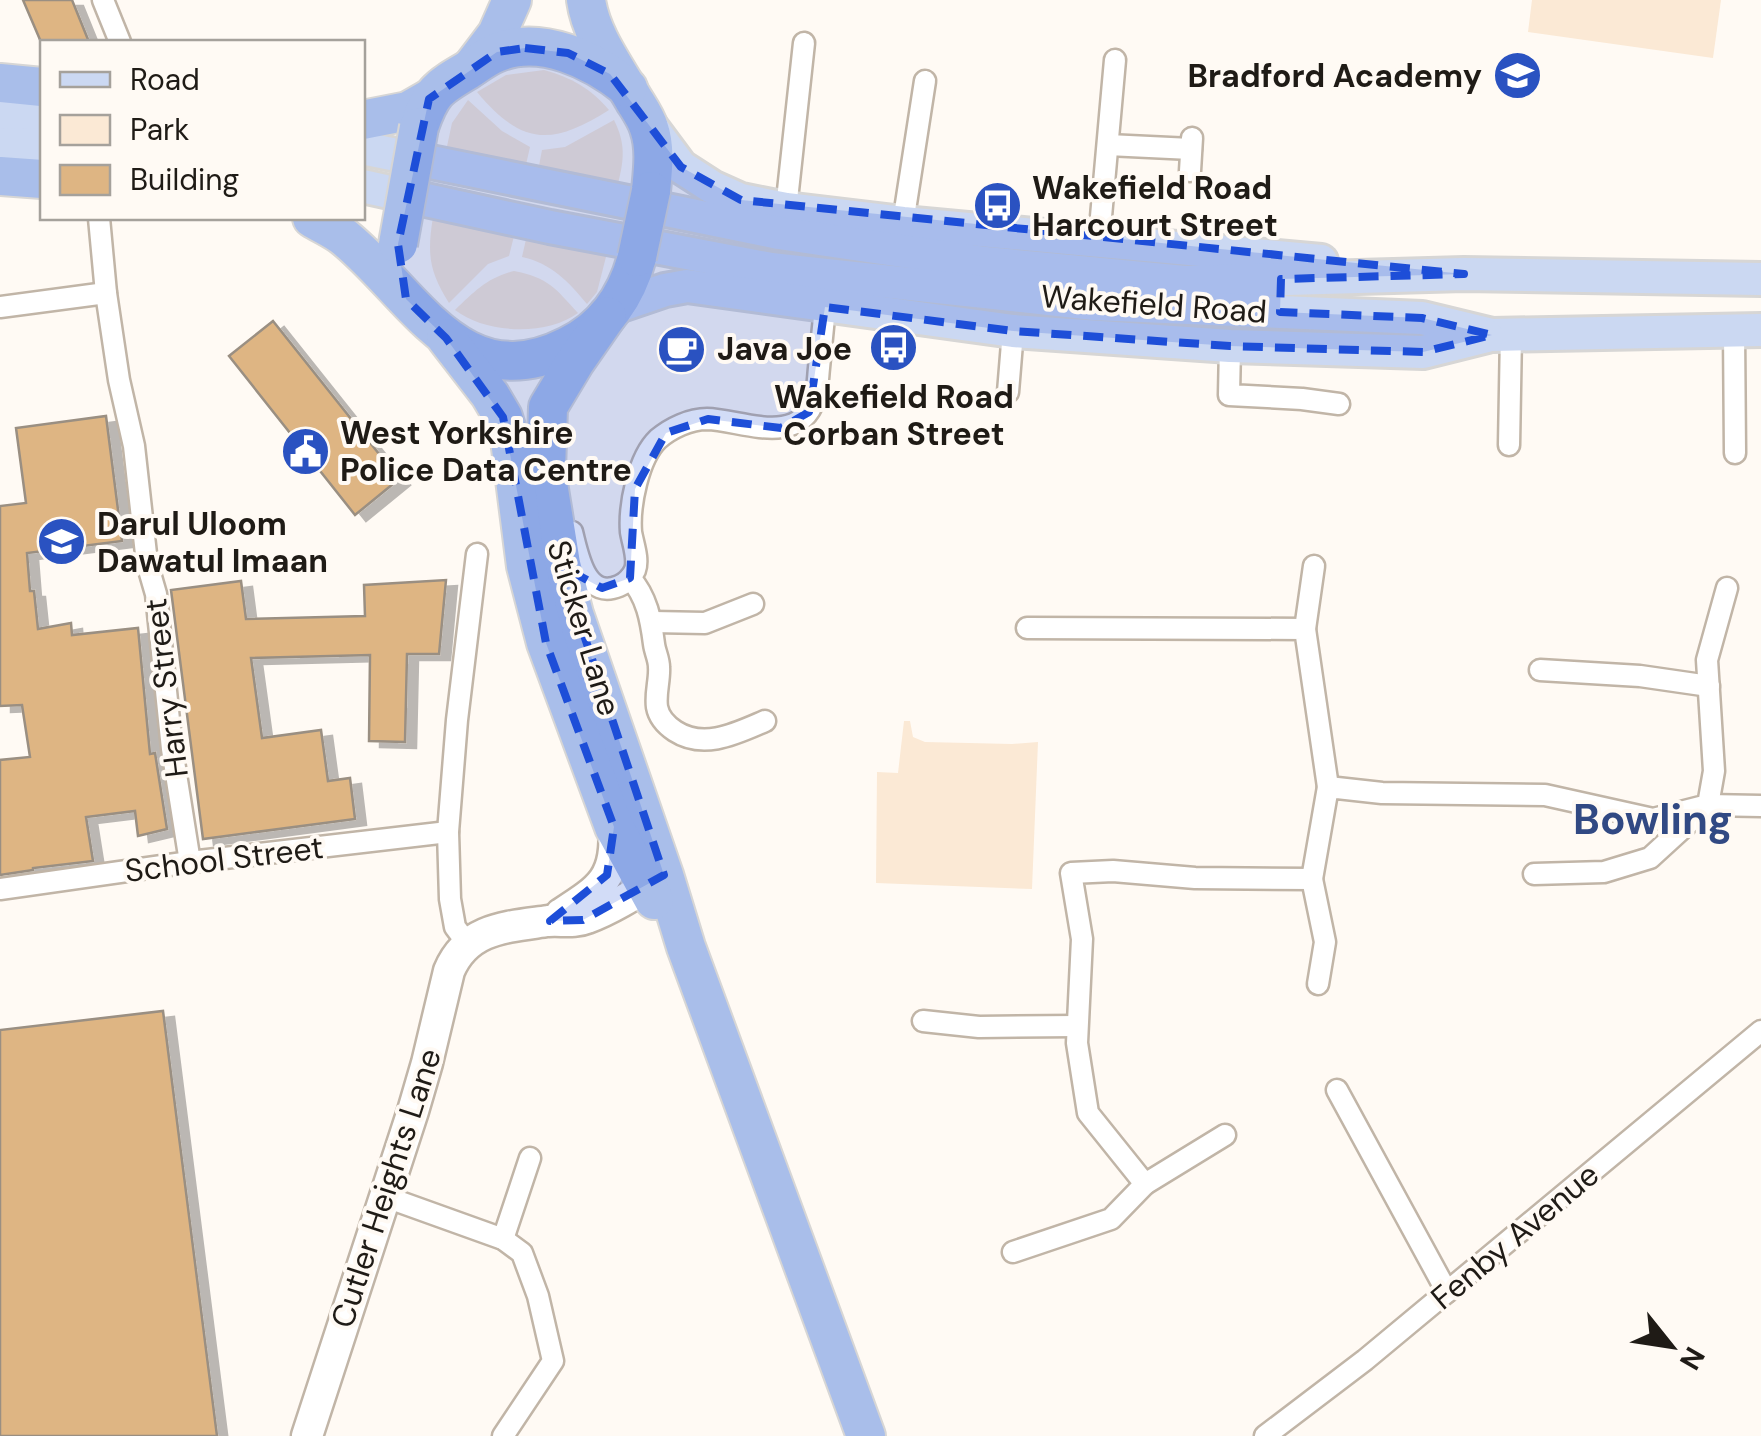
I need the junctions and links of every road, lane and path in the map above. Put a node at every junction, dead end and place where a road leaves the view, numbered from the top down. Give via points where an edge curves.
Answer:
1 (102, 0) edge
2 (512, 0) edge
3 (586, 0) edge
4 (119, 40) edge
5 (804, 43) dead end
6 (1115, 60) dead end
7 (470, 68) junction
8 (924, 81) dead end
9 (0, 83) edge
10 (40, 87) edge
11 (628, 88) junction
12 (424, 113) junction
13 (0, 114) edge
14 (40, 115) edge
15 (365, 119) edge
16 (648, 124) junction
17 (0, 144) edge
18 (40, 144) edge
19 (1108, 145) junction
20 (365, 149) edge
21 (1190, 172) dead end
22 (0, 176) edge
23 (40, 180) edge
24 (365, 187) edge
25 (786, 209) junction
26 (99, 220) edge
27 (315, 220) edge
28 (904, 223) junction
29 (1100, 240) junction
30 (1464, 274) junction
31 (1761, 279) edge
32 (106, 292) junction
33 (406, 300) junction
34 (825, 306) junction
35 (0, 307) edge
36 (611, 311) junction
37 (1013, 331) junction
38 (1747, 331) edge
39 (1501, 334) junction
40 (446, 338) junction
41 (1230, 346) junction
42 (1008, 392) dead end
43 (1339, 404) dead end
44 (1509, 444) dead end
45 (1735, 453) dead end
46 (546, 471) junction
47 (477, 554) dead end
48 (1314, 566) dead end
49 (630, 578) junction
50 (1728, 588) dead end
51 (753, 604) dead end
52 (653, 622) junction
53 (1027, 628) dead end
54 (1305, 630) junction
55 (1540, 670) dead end
56 (1709, 686) junction
57 (766, 721) dead end
58 (1328, 788) junction
59 (1708, 805) junction
60 (1761, 806) edge
61 (614, 828) junction
62 (448, 832) junction
63 (190, 862) junction
64 (1534, 874) dead end
65 (1312, 879) junction
66 (655, 881) junction
67 (0, 889) edge
68 (550, 921) junction
69 (467, 943) junction
70 (1318, 984) dead end
71 (922, 1021) dead end
72 (1077, 1026) junction
73 (1761, 1031) edge
74 (1337, 1090) dead end
75 (1225, 1134) dead end
76 (530, 1158) dead end
77 (1145, 1184) junction
78 (386, 1197) junction
79 (503, 1239) junction
80 (1013, 1252) dead end
81 (1448, 1292) junction
82 (306, 1436) edge
83 (504, 1436) edge
84 (866, 1436) edge
85 (1264, 1436) edge

1 - 4 street
2 - 7 highway via 497,34
3 - 11 highway via 601,44
5 - 25 street
6 - 19 street
7 - 11 highway via 497,52 548,48 589,62
7 - 12 highway via 444,84
8 - 28 street
9 - 10 highway
11 - 16 highway
12 - 15 highway
12 - 33 highway, bridge via 398,244
13 - 14 main road
16 - 25 main road via 682,167 712,187
16 - 36 highway, bridge via 654,171 637,257
17 - 18 main road
19 - 21 street via 1191,142
19 - 29 street
20 - 30 main road, Wakefield Road via 779,233 985,263 1184,282
22 - 23 highway
24 - 39 main road, Wakefield Road via 771,269 1094,304 1422,318
25 - 28 main road
26 - 32 street, Harry Street
27 - 33 highway via 345,238
28 - 29 main road
29 - 30 main road
30 - 31 main road, Wakefield Road
32 - 35 street
32 - 63 street, Harry Street via 156,594
33 - 40 highway
34 - 36 main road via 687,286
34 - 37 main road
34 - 49 street via 809,412 781,428 693,421 655,442 632,503 637,560
36 - 40 highway via 576,342 537,358 491,358
36 - 46 highway, Sticker Lane via 548,407
37 - 41 main road
37 - 42 street
38 - 39 main road, Wakefield Road
38 - 45 street
39 - 41 main road via 1423,352
39 - 44 street
40 - 61 highway, Sticker Lane via 490,395 510,440 534,600
41 - 43 street via 1229,396
46 - 49 street via 563,482 589,581 618,587
46 - 66 highway, Sticker Lane via 560,564
47 - 62 street
48 - 54 street
49 - 52 street
50 - 56 street via 1706,660
51 - 52 street via 704,623
52 - 57 street via 657,708 671,728 698,740
53 - 54 street
54 - 58 street
55 - 56 street
56 - 59 street via 1714,771
58 - 59 street via 1545,794 1653,819
58 - 65 street
59 - 60 street
59 - 64 street via 1650,858 1604,872
61 - 66 highway, Sticker Lane
61 - 68 street via 616,852 607,875
62 - 63 street, School Street
62 - 69 street via 455,928
63 - 67 street, School Street
65 - 70 street via 1325,942
65 - 72 street via 1071,873 1082,940
66 - 68 street via 582,920
66 - 84 highway, Sticker Lane via 686,947
68 - 69 street via 484,933
69 - 78 street, Cutler Heights Lane via 449,971
71 - 72 street
72 - 77 street via 1088,1113
73 - 81 street, Fenby Avenue
74 - 81 street
75 - 77 street
76 - 79 street
77 - 80 street via 1110,1218
78 - 79 street
78 - 82 street, Cutler Heights Lane
79 - 83 street via 522,1254 553,1361
81 - 85 street, Fenby Avenue

